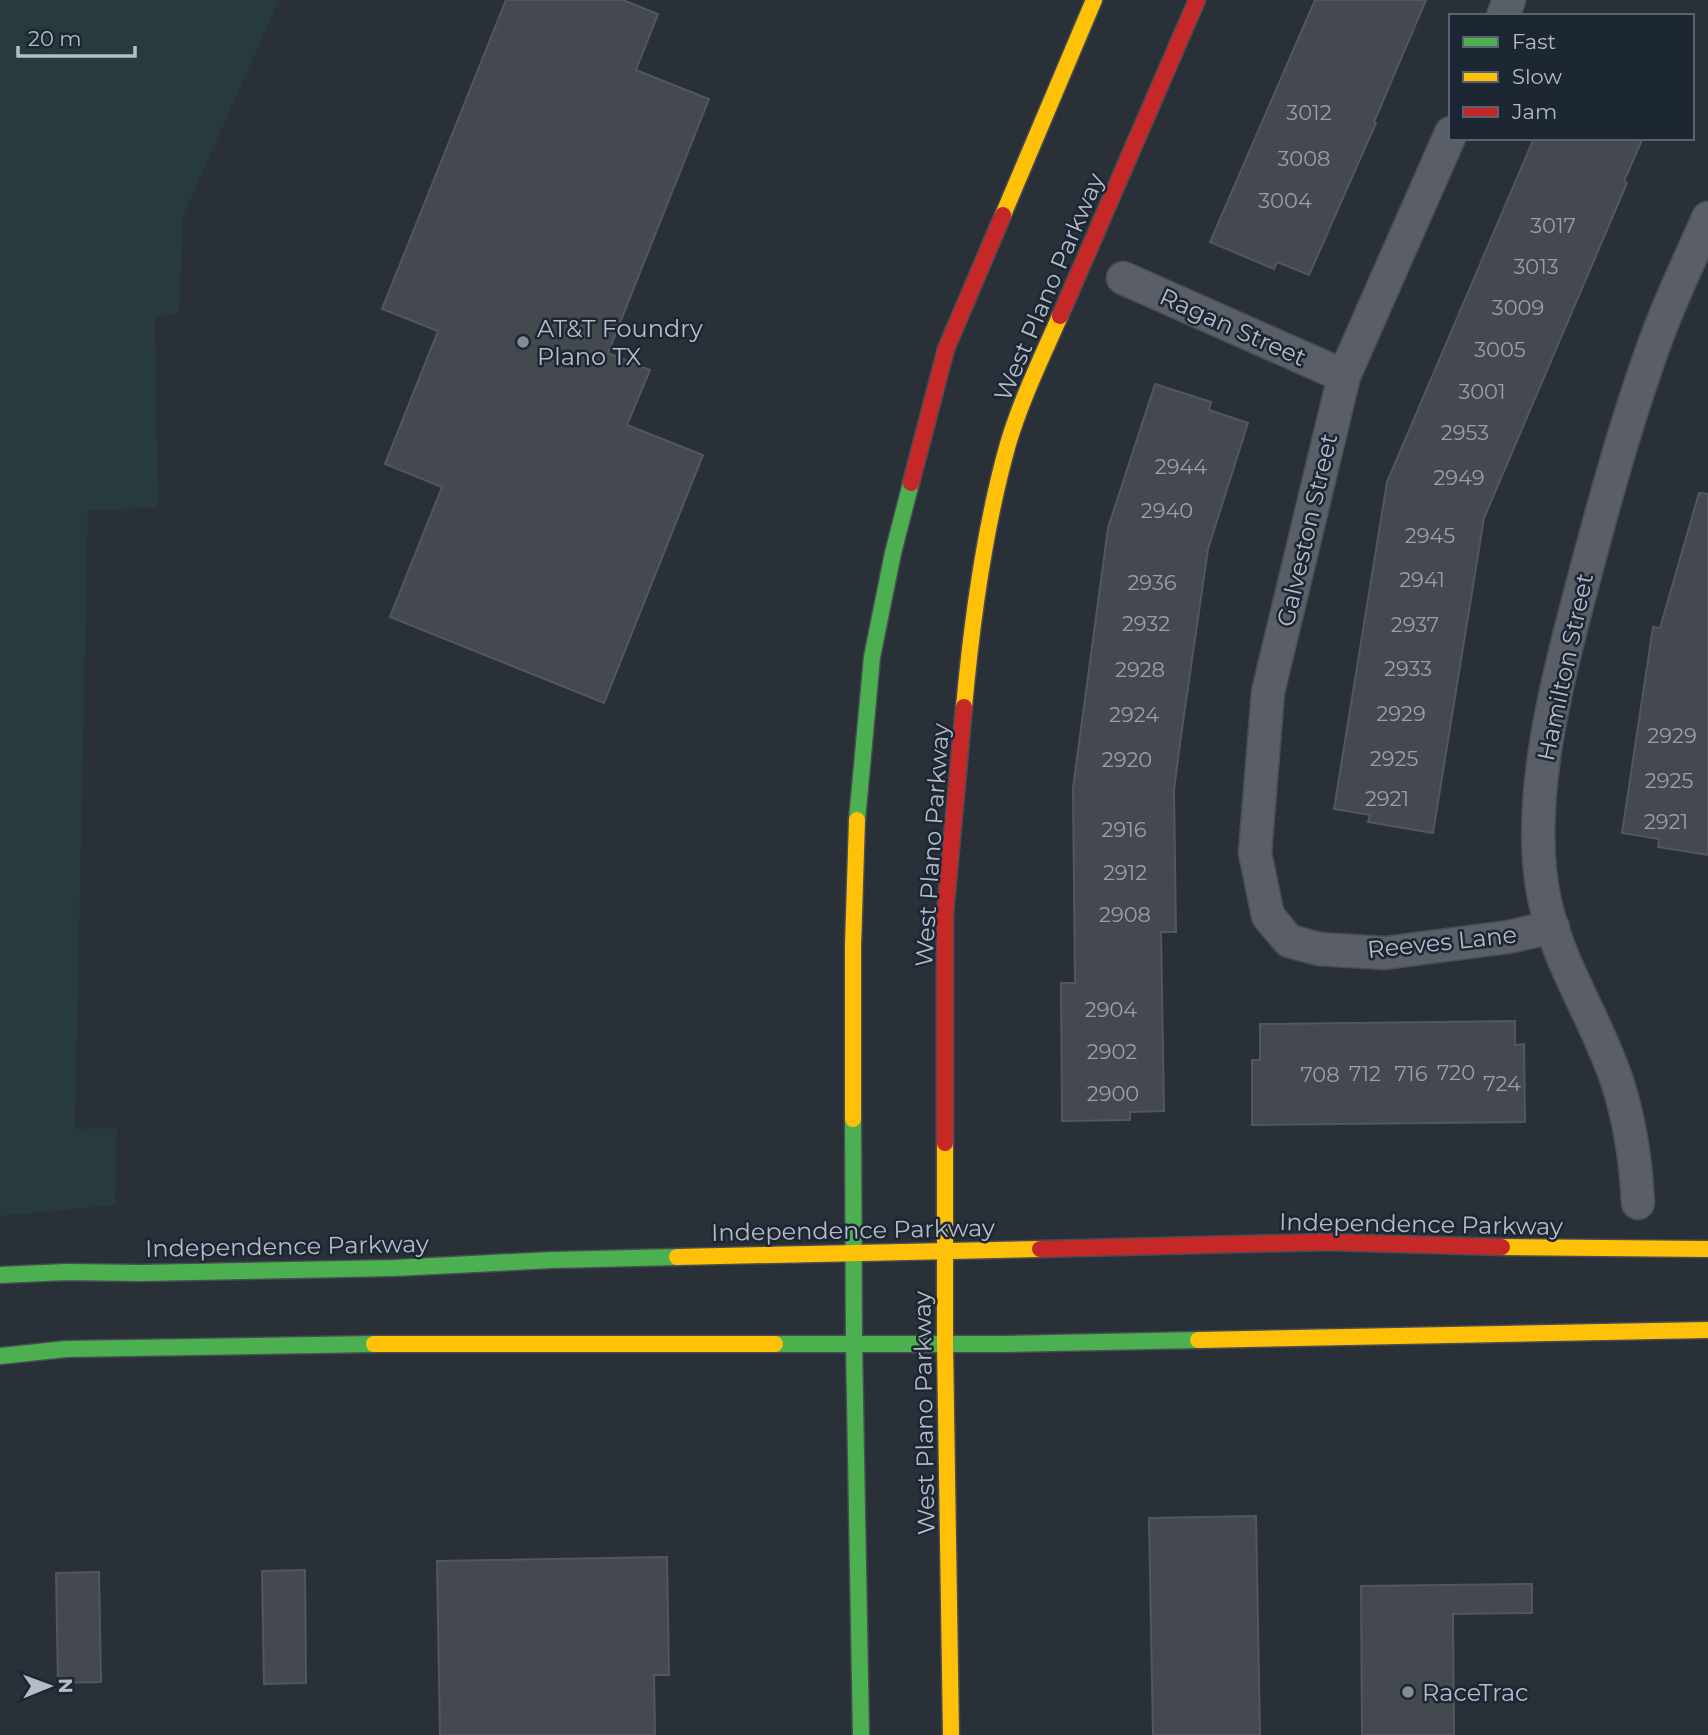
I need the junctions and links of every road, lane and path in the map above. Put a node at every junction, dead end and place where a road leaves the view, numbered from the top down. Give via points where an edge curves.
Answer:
1 (1094, 0) edge
2 (1197, 0) edge
3 (1449, 138) edge
4 (1708, 218) edge
5 (1123, 278) dead end
6 (1344, 376) junction
7 (1553, 927) junction
8 (1289, 941) joint
9 (1638, 1203) dead end
10 (1708, 1249) edge
11 (945, 1251) junction
12 (854, 1252) junction
13 (0, 1275) edge
14 (1708, 1330) edge
15 (854, 1344) junction
16 (945, 1344) junction
17 (0, 1356) edge
18 (861, 1735) edge
19 (951, 1735) edge

1 - 12 main road via 946,349 893,552 872,657 855,839
2 - 11 main road, West Plano Parkway via 1034,375 1009,442 992,511 966,687 945,915
3 - 6 street, Galveston Street
4 - 7 street, Hamilton Street via 1654,344 1598,524 1559,672 1541,779 1539,863
5 - 6 street, Ragan Street
6 - 8 street, Galveston Street via 1268,692 1255,853 1268,916
7 - 8 street, Reeves Lane via 1385,953 1319,949
7 - 9 street, Hamilton Street via 1618,1084 1635,1160
10 - 11 main road, Independence Parkway via 1328,1242
11 - 12 main road, Independence Parkway
11 - 16 main road, West Plano Parkway
12 - 13 main road, Independence Parkway via 394,1268
12 - 15 main road
14 - 16 main road
15 - 16 main road
15 - 17 main road via 417,1344 66,1349
15 - 18 main road
16 - 19 main road, West Plano Parkway

